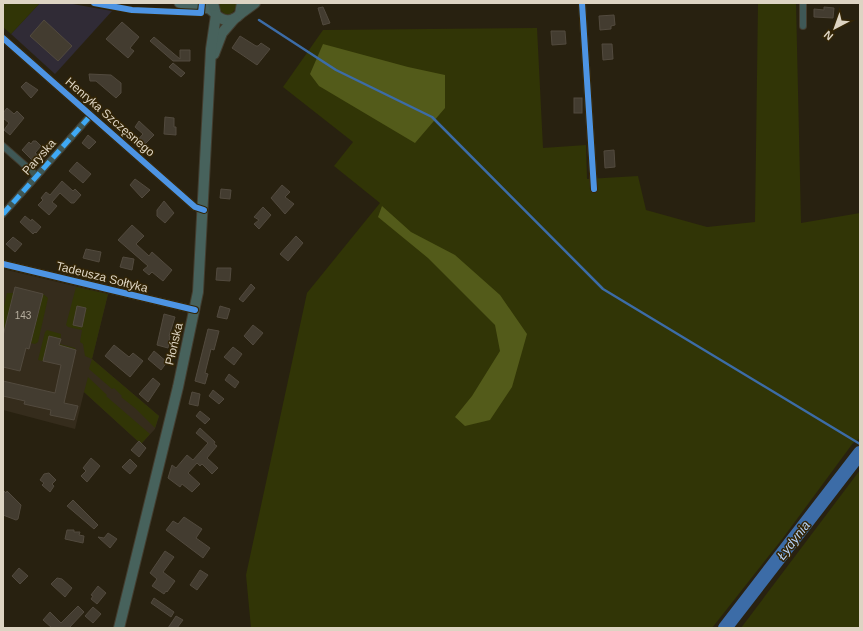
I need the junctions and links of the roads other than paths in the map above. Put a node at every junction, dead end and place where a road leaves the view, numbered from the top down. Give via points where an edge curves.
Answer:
1 (179, 3) edge
2 (242, 3) edge
3 (255, 3) edge
4 (582, 3) edge
5 (803, 3) edge
6 (214, 10) edge
7 (237, 16) junction
8 (803, 26) dead end
9 (3, 38) edge
10 (212, 59) junction
11 (91, 115) junction
12 (3, 146) edge
13 (37, 176) junction
14 (594, 188) dead end
15 (204, 210) junction
16 (3, 214) edge
17 (3, 264) edge
18 (195, 310) junction
19 (119, 628) edge

1 - 6 main road
2 - 7 main road
3 - 7 main road
4 - 14 street
5 - 8 street
6 - 7 main road via 224,20
6 - 10 main road, Płońska via 216,24 212,41
7 - 10 main road, Płońska via 222,33
9 - 11 street, Henryka Szczęsnego
10 - 15 main road, Płońska
11 - 13 street, Paryska
11 - 15 street, Henryka Szczęsnego via 195,207
12 - 13 street
13 - 16 street, Paryska
15 - 18 main road, Płońska via 200,278
17 - 18 street, Tadeusza Sołtyka
18 - 19 main road, Płońska

